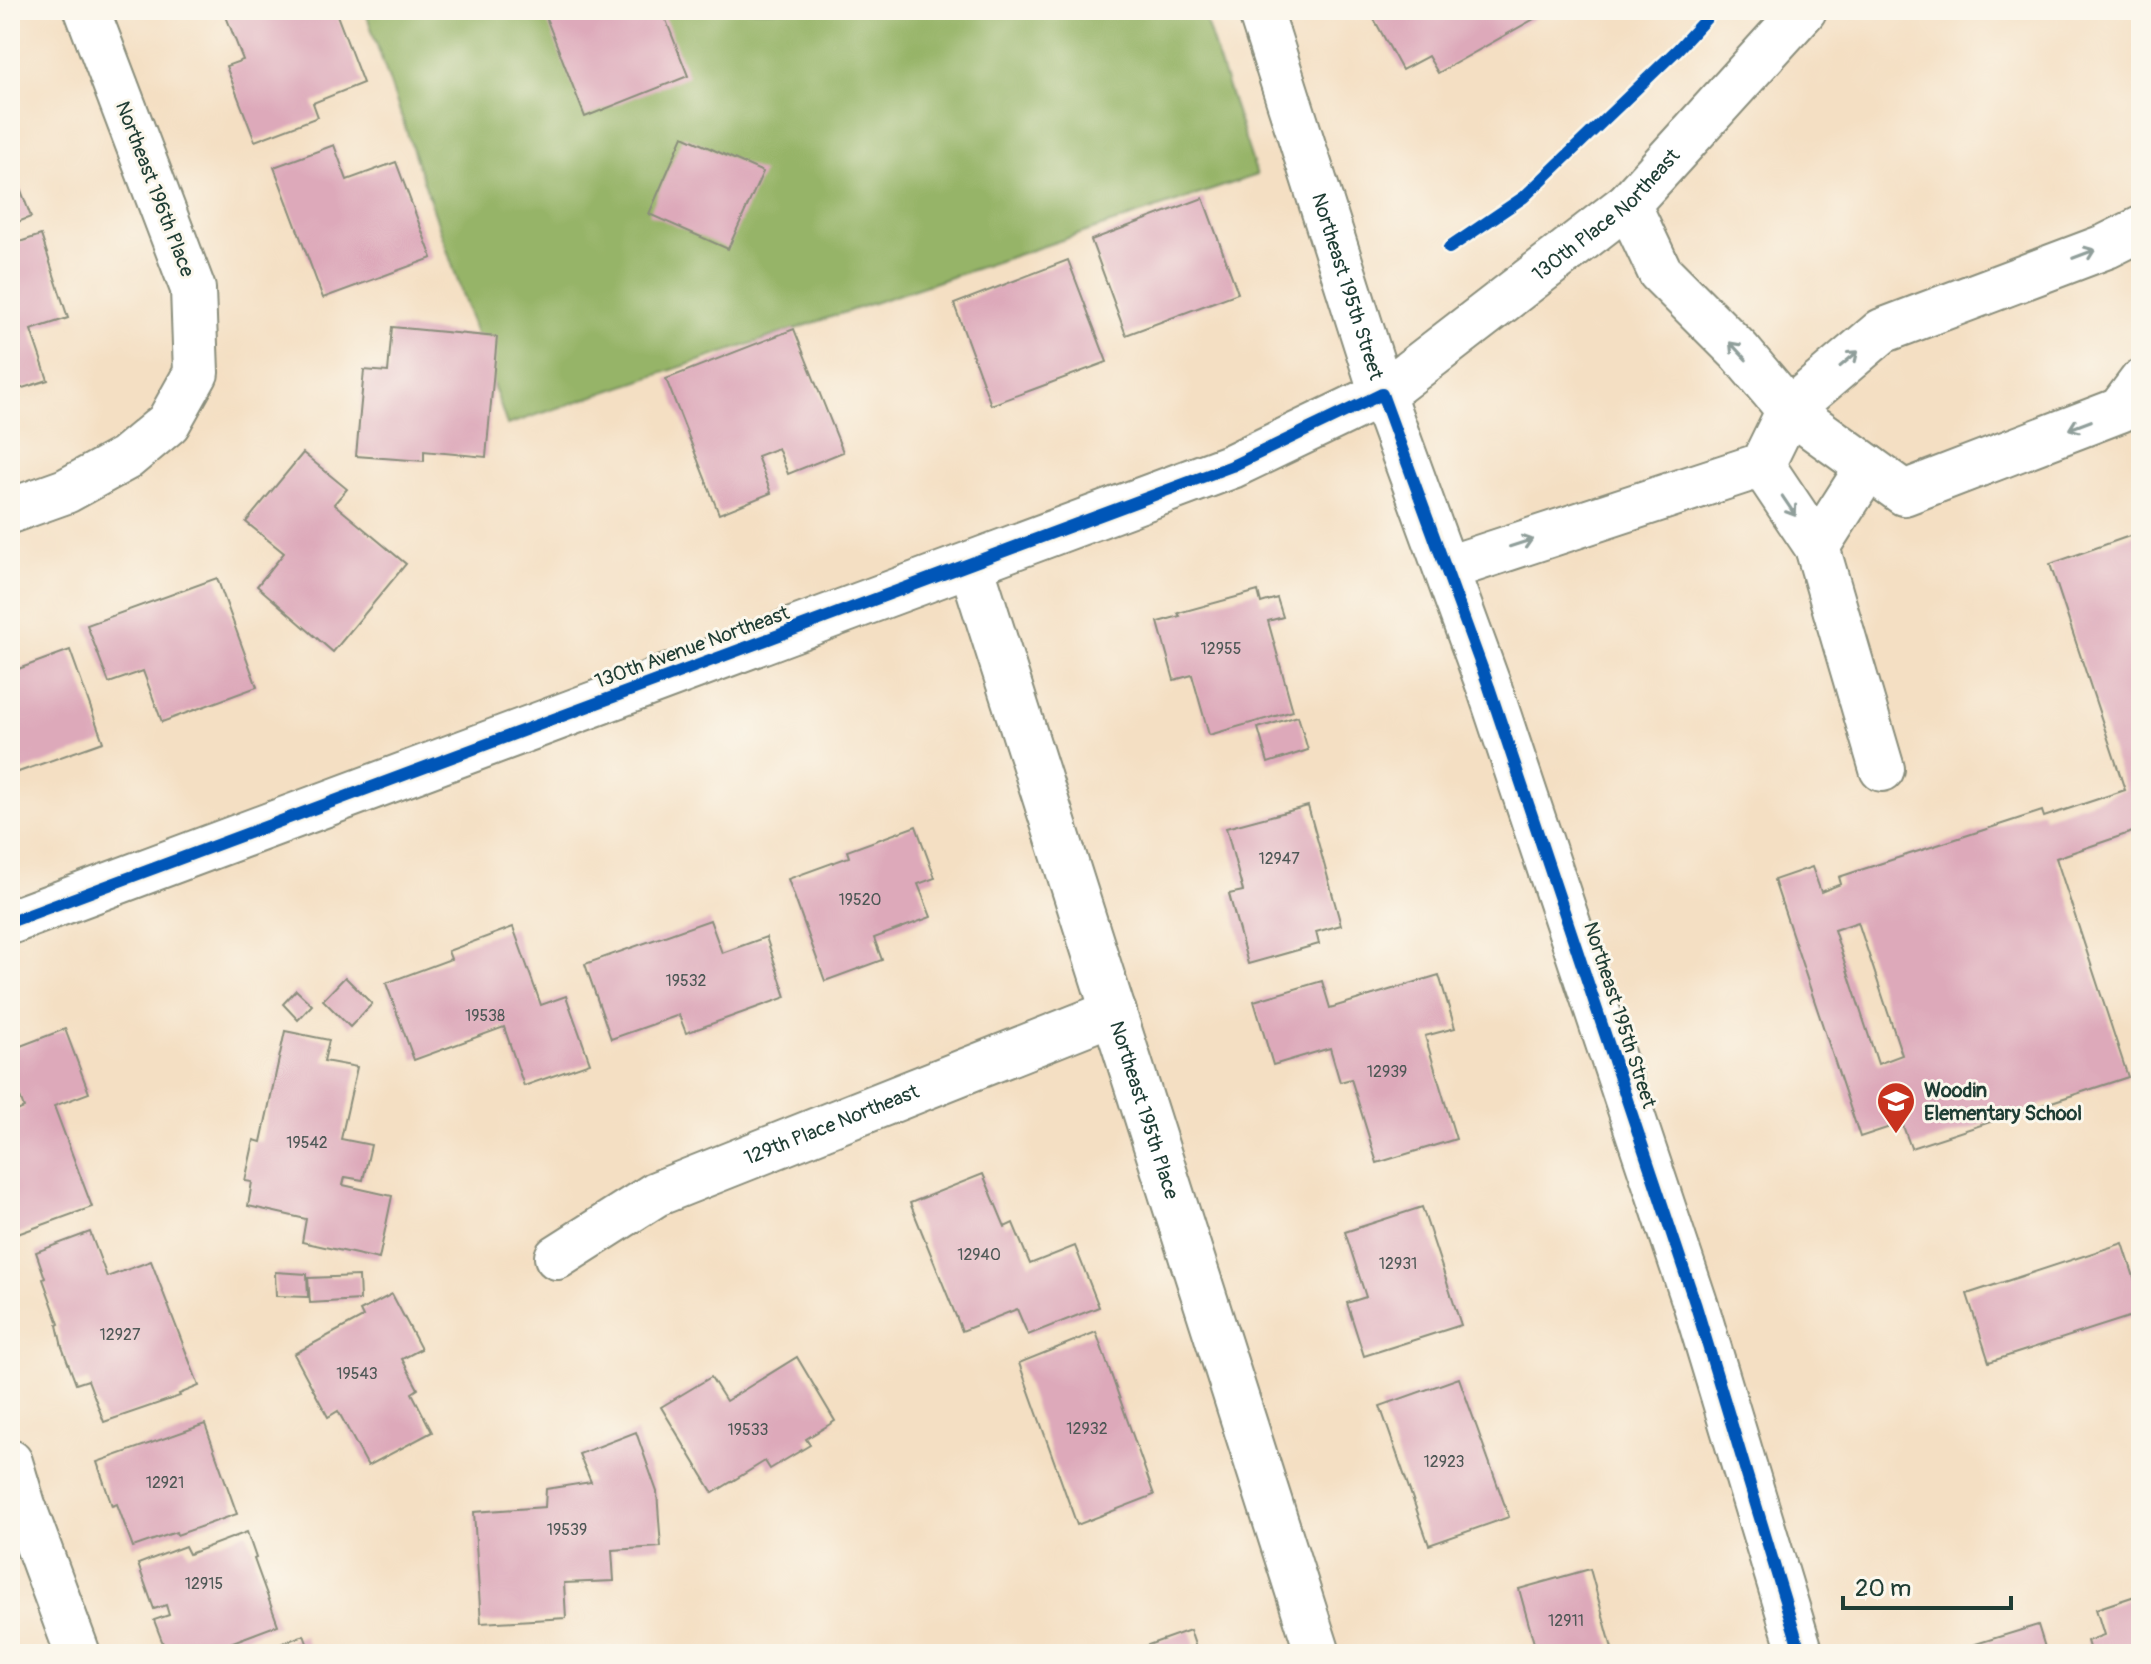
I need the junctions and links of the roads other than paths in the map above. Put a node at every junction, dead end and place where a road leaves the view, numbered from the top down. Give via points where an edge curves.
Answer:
1 (87, 10) edge
2 (1260, 10) edge
3 (1804, 10) edge
4 (1628, 204) junction
5 (2141, 229) edge
6 (2141, 382) edge
7 (1382, 394) junction
8 (1789, 410) junction
9 (1762, 465) junction
10 (1868, 467) junction
11 (10, 511) edge
12 (1817, 547) junction
13 (971, 565) junction
14 (1448, 568) junction
15 (1882, 769) dead end
16 (10, 922) edge
17 (1114, 1012) junction
18 (557, 1257) dead end
19 (10, 1462) edge
20 (78, 1654) edge
21 (1318, 1654) edge
22 (1801, 1654) edge

1 - 11 street, Northeast 196th Place via 193,289 196,373 168,423 126,458 66,491
2 - 7 street, Northeast 195th Street
3 - 4 street, 130th Place Northeast
4 - 7 street, 130th Place Northeast
8 -> 4 street via 1660,272
8 -> 5 street via 1882,331
6 -> 10 street via 2120,410 1904,493
7 - 13 street, 130th Avenue Northeast via 1232,466
7 - 14 street, Northeast 195th Street
8 - 9 street
8 - 10 street
9 -> 12 street
14 -> 9 street
10 - 12 street
12 - 15 street
13 - 16 street, 130th Avenue Northeast
13 - 17 street, Northeast 195th Place
14 - 22 street, Northeast 195th Street via 1696,1306
17 - 18 street, 129th Place Northeast via 656,1194
17 - 21 street, Northeast 195th Place
19 - 20 street

